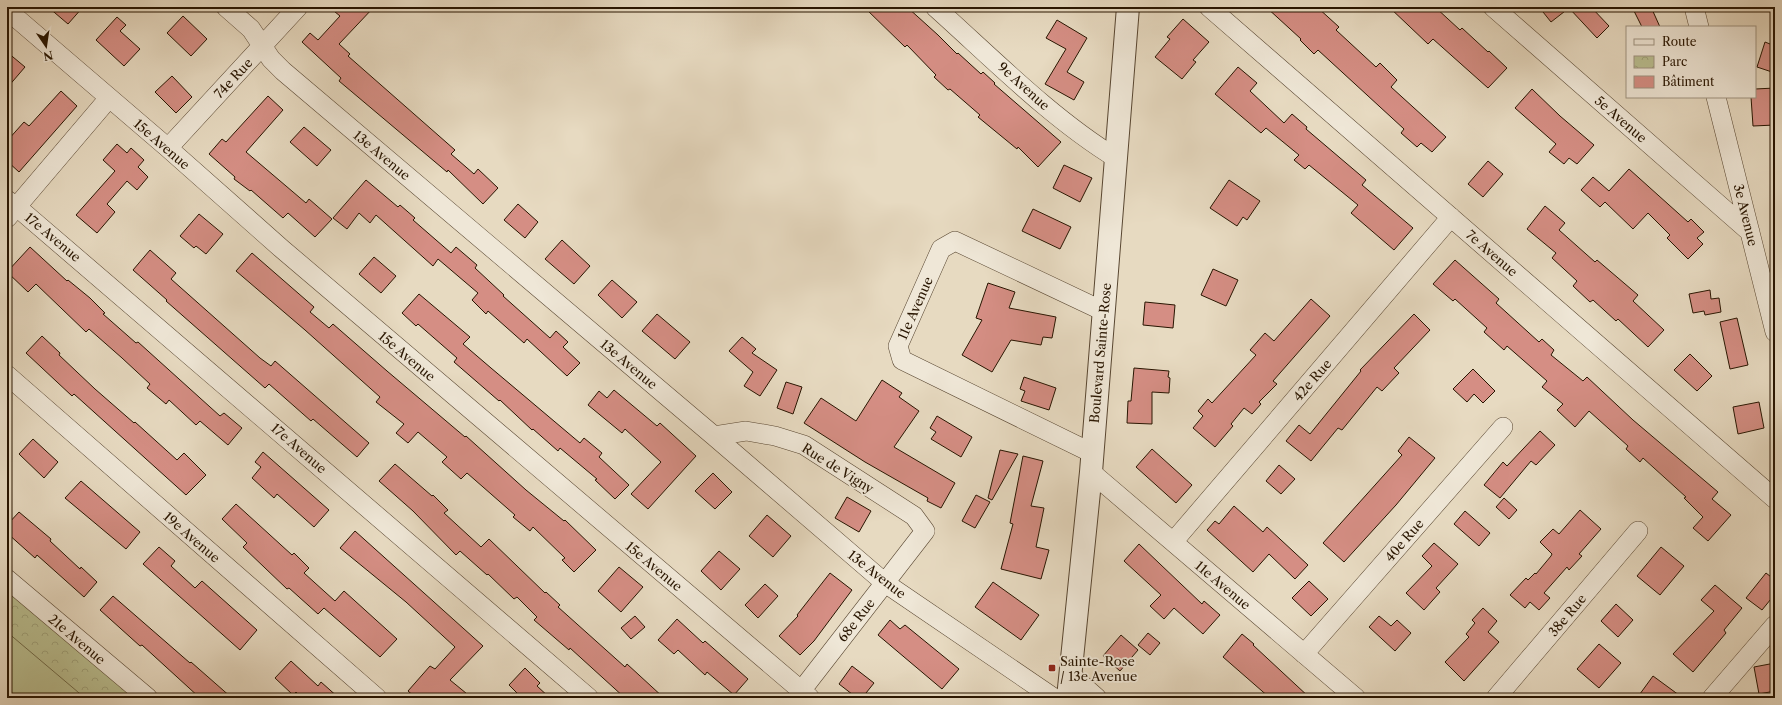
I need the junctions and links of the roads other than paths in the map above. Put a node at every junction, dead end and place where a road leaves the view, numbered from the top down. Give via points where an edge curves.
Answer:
1 (226, 7) edge
2 (298, 7) edge
3 (936, 7) edge
4 (1128, 7) edge
5 (1209, 7) edge
6 (1492, 7) edge
7 (1694, 7) edge
8 (7, 10) edge
9 (1699, 26) edge
10 (263, 47) junction
11 (109, 98) junction
12 (1716, 98) edge
13 (168, 148) junction
14 (1116, 158) junction
15 (10, 209) edge
16 (1451, 217) junction
17 (1750, 232) junction
18 (1103, 311) junction
19 (1775, 332) edge
20 (7, 375) edge
21 (1503, 427) dead end
22 (714, 436) junction
23 (1092, 463) junction
24 (1775, 498) edge
25 (925, 531) joint
26 (1638, 531) dead end
27 (1173, 542) junction
28 (7, 579) edge
29 (885, 583) junction
30 (1775, 625) edge
31 (1304, 654) junction
32 (1071, 675) junction
33 (806, 694) edge
34 (148, 698) edge
35 (377, 698) edge
36 (589, 698) edge
37 (1054, 698) edge
38 (1068, 698) edge
39 (1097, 698) edge
40 (1356, 698) edge
41 (1496, 698) edge
42 (1712, 698) edge

1 - 10 street, 13e Avenue via 251,29
2 - 10 street, 74e Rue
3 - 14 street, 9e Avenue via 1045,105 1092,143
4 - 14 street, Boulevard Sainte-Rose
5 - 16 street, 7e Avenue
6 - 17 street, 5e Avenue
7 - 9 street
8 - 11 street, 15e Avenue
10 - 13 street, 74e Rue
10 - 22 street, 13e Avenue via 289,76
11 - 13 street, 15e Avenue
11 - 15 street
12 - 17 street, 3e Avenue
13 - 33 street, 15e Avenue via 288,254
14 - 18 street, Boulevard Sainte-Rose
15 - 36 street, 17e Avenue
16 - 24 street, 7e Avenue
16 - 27 street, 42e Rue
17 - 19 street, 3e Avenue
18 - 23 street, Boulevard Sainte-Rose
18 - 23 street, 11e Avenue via 955,241 941,249 898,346 902,360
20 - 35 street, 19e Avenue
21 - 31 street, 40e Rue
22 - 25 street, Rue de Vigny via 746,431 804,445 914,516
22 - 29 street, 13e Avenue
23 - 27 street, 11e Avenue
23 - 32 street, Boulevard Sainte-Rose
25 - 29 street, 68e Rue
26 - 41 street, 38e Rue
27 - 31 street, 11e Avenue
28 - 34 street, 21e Avenue
29 - 33 street, 68e Rue
29 - 37 street, 13e Avenue
30 - 42 street
31 - 40 street, 11e Avenue
32 - 38 street, Boulevard Sainte-Rose
32 - 39 street

